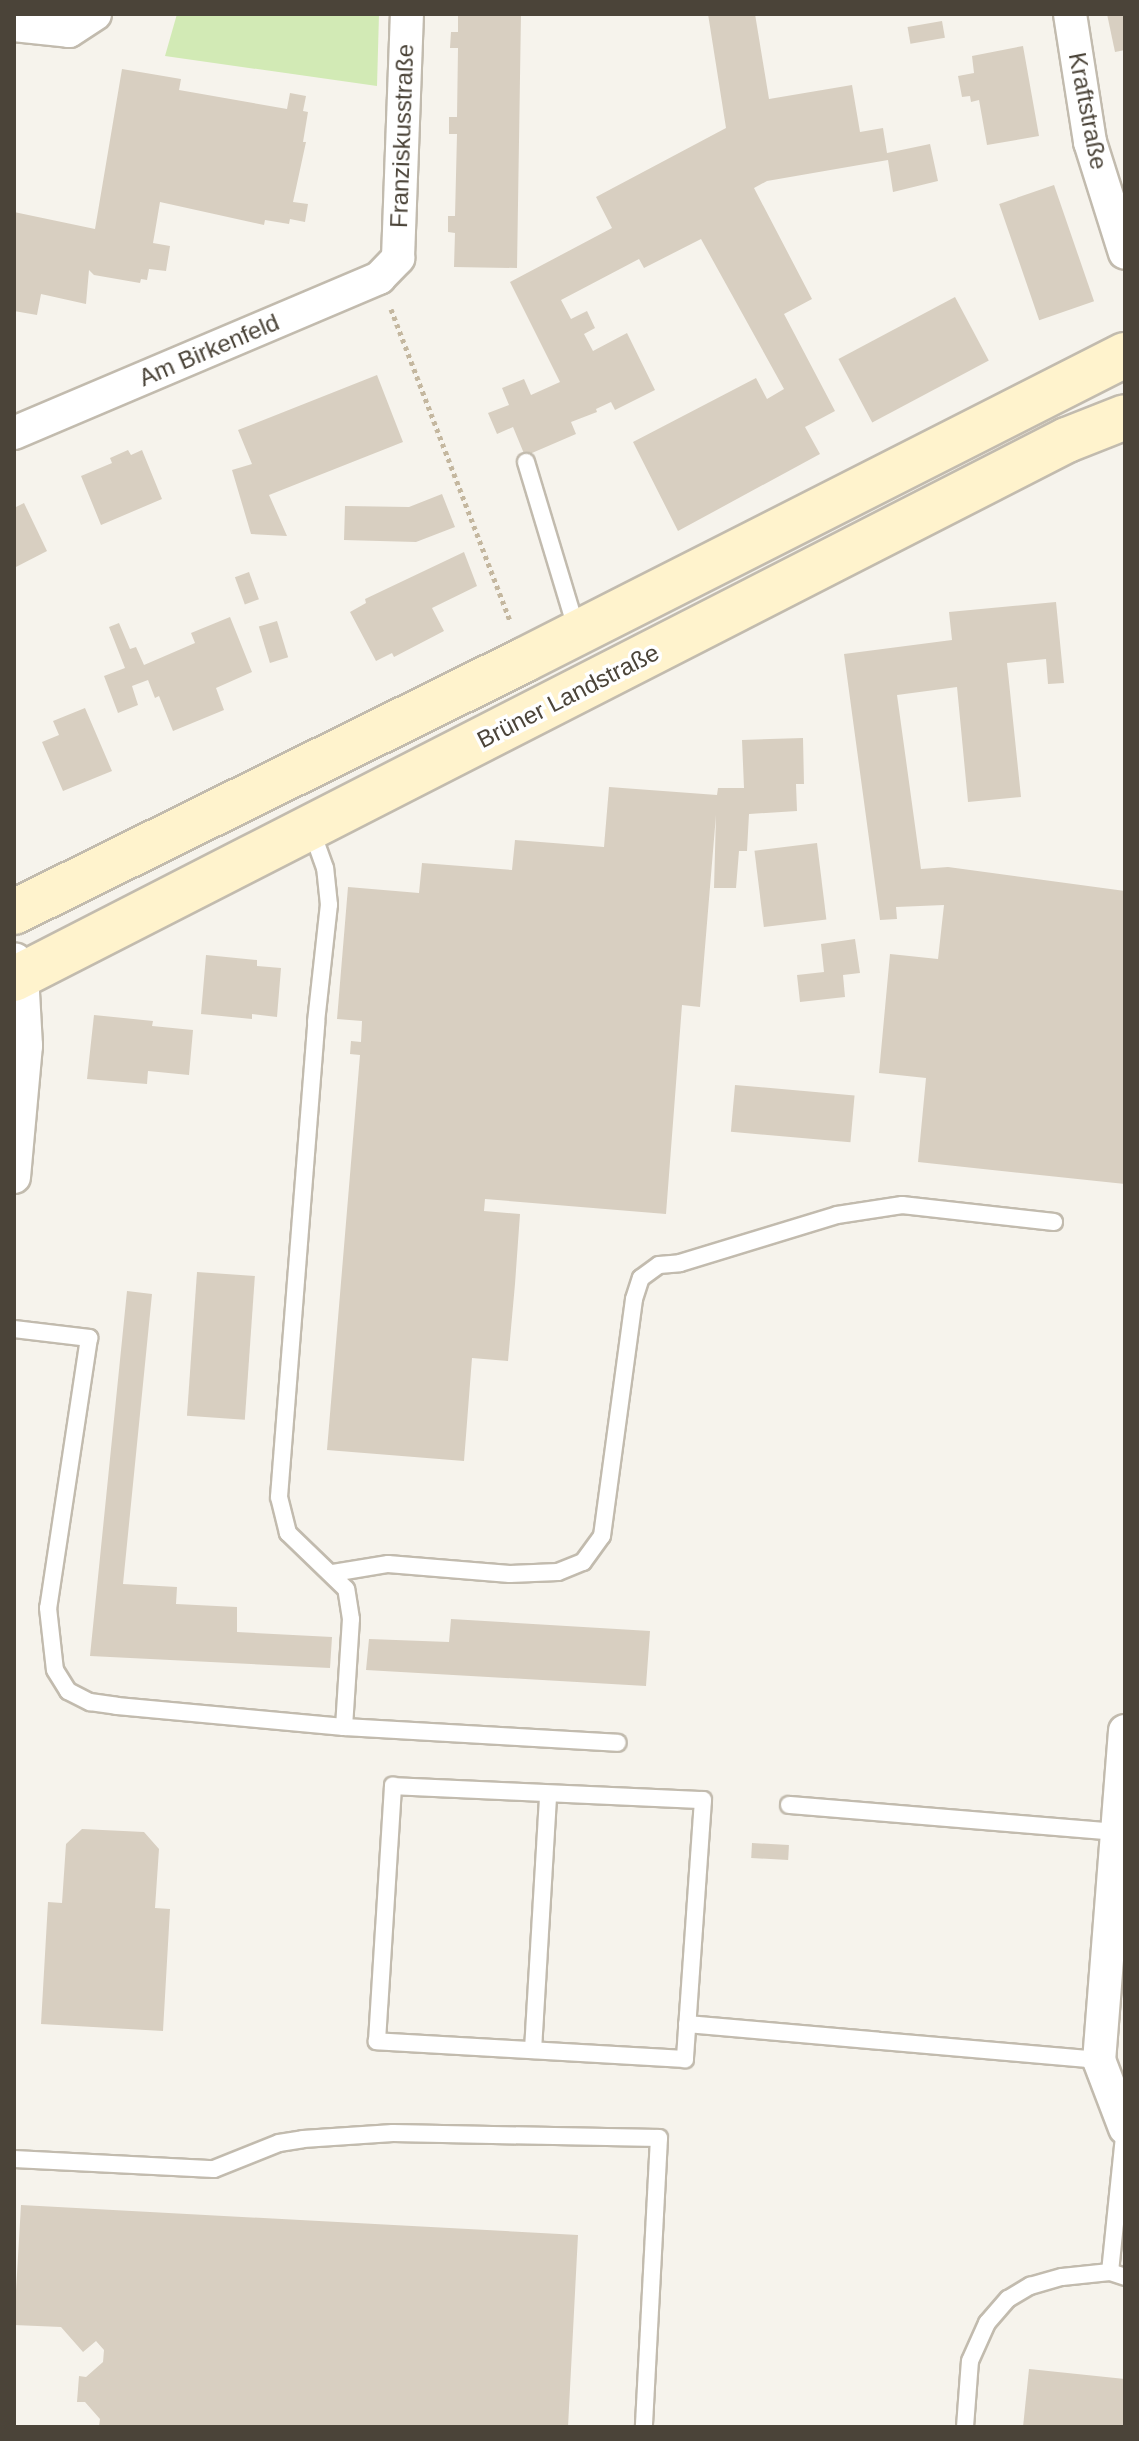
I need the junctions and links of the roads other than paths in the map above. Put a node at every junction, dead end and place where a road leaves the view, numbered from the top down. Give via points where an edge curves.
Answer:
1 (95, 14) edge
2 (407, 14) edge
3 (1070, 14) edge
4 (14, 25) edge
5 (1125, 253) edge
6 (388, 268) joint
7 (1125, 355) edge
8 (1125, 417) edge
9 (14, 433) edge
10 (526, 462) dead end
11 (578, 632) junction
12 (311, 828) junction
13 (14, 912) edge
14 (17, 970) edge
15 (14, 1177) edge
16 (1054, 1222) dead end
17 (14, 1329) edge
18 (333, 1573) junction
19 (344, 1727) junction
20 (1125, 1731) edge
21 (618, 1743) dead end
22 (548, 1794) junction
23 (789, 1805) dead end
24 (1115, 1832) junction
25 (687, 2024) junction
26 (533, 2050) junction
27 (1099, 2060) junction
28 (1125, 2128) edge
29 (14, 2159) edge
30 (1118, 2274) edge
31 (644, 2427) edge
32 (965, 2427) edge

1 - 4 street via 69,31
2 - 6 street, Franziskusstraße
3 - 5 street, Kraftstraße via 1090,142
6 - 9 street, Am Birkenfeld
7 - 11 main road
8 - 12 main road, Brüner Landstraße via 1067,440
10 - 11 lane
11 - 13 main road
12 - 14 main road, Brüner Landstraße
12 - 18 lane via 325,868 329,905 279,1497 288,1533
14 - 15 street via 26,1046
16 - 18 lane via 902,1205 837,1215 659,1265 641,1278 634,1299 602,1536 583,1562 558,1572 510,1574 388,1564
17 - 19 lane via 89,1338 48,1608 55,1670 68,1691 90,1702 117,1706
18 - 19 lane via 346,1589 351,1619
19 - 21 lane
20 - 24 street
22 - 25 lane via 703,1800
22 - 26 lane
22 - 26 lane via 393,1786 377,2041
23 - 24 lane
24 - 27 street
25 - 26 lane via 685,2059
25 - 27 lane
27 - 28 street
28 - 30 lane
29 - 31 lane via 214,2169 279,2143 314,2138 393,2133 659,2138
30 - 32 lane via 1051,2280 1008,2299 987,2323 970,2361

